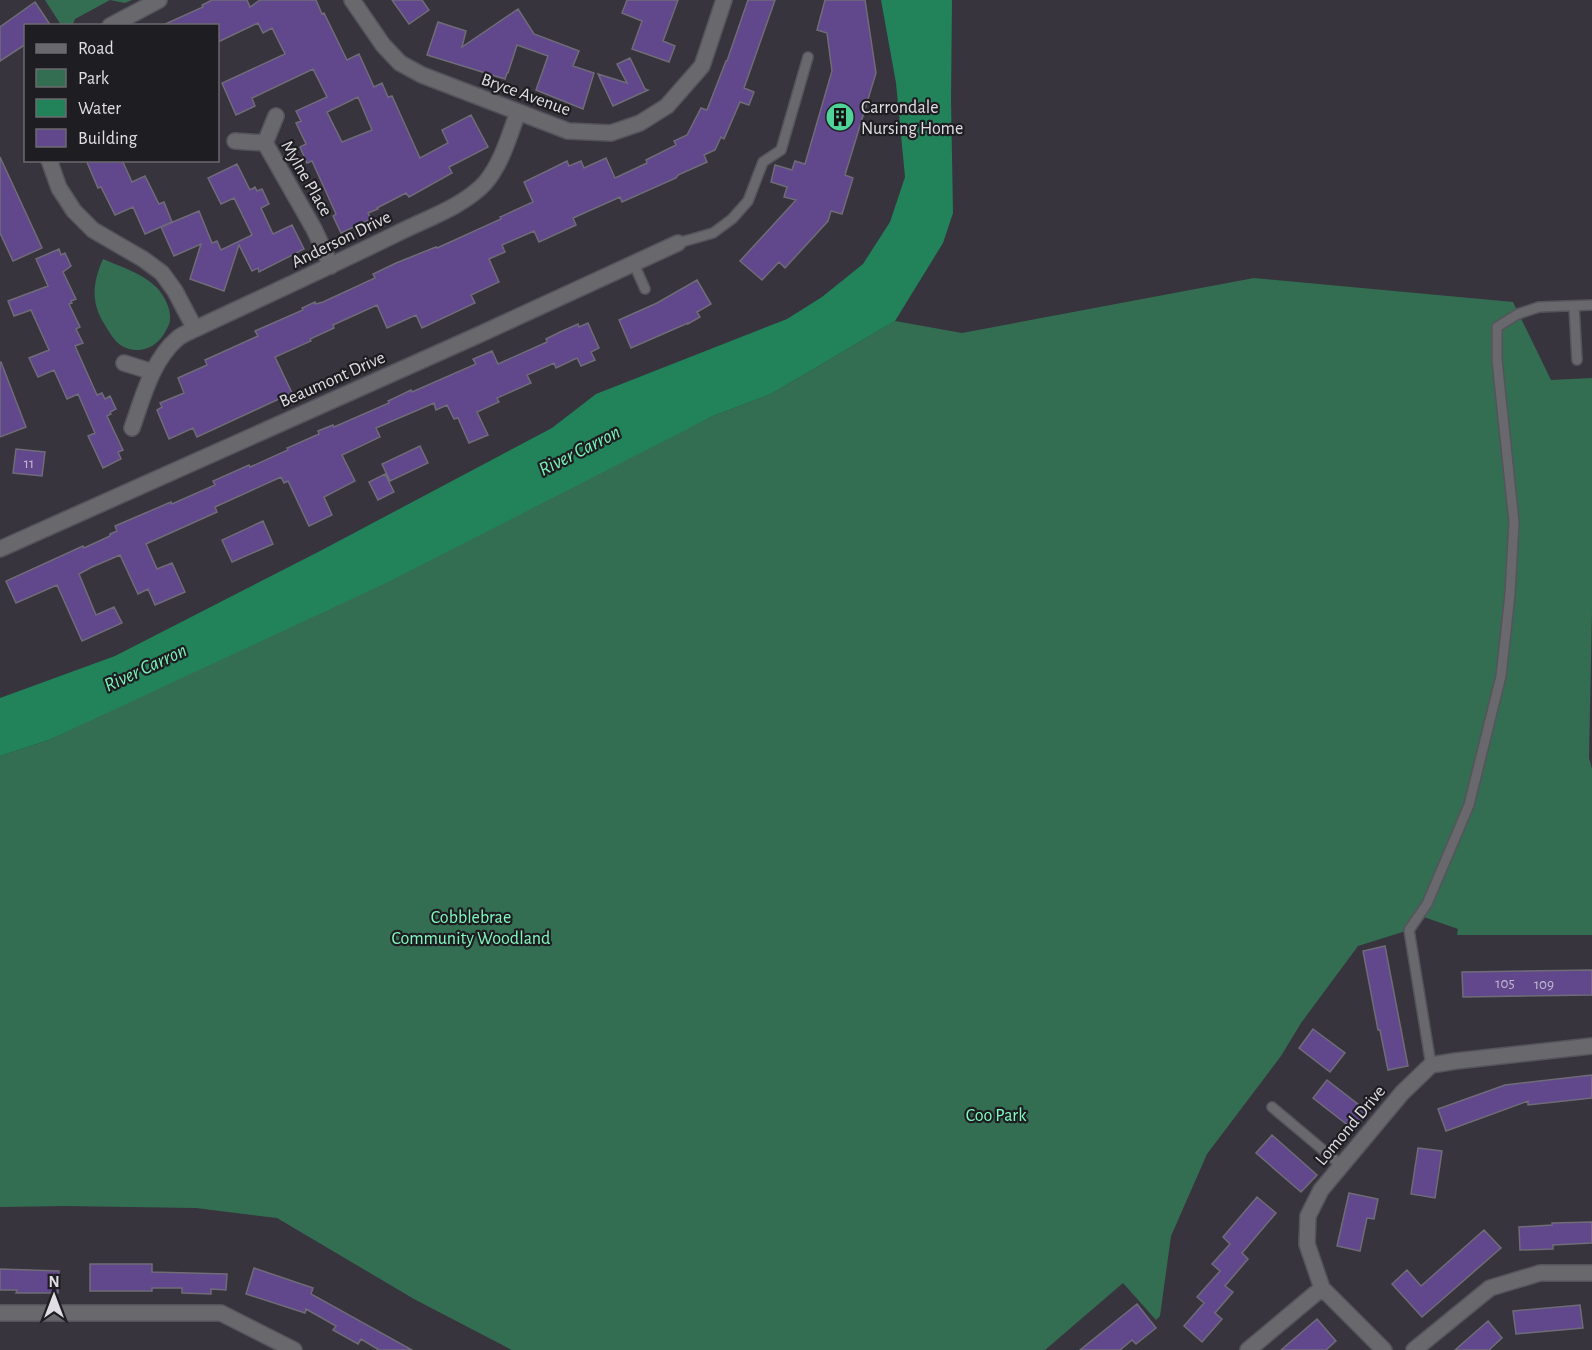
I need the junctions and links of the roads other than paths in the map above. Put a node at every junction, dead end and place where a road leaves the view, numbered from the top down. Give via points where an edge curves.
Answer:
1 (159, 0) edge
2 (352, 0) edge
3 (724, 0) edge
4 (114, 24) edge
5 (808, 57) dead end
6 (518, 112) junction
7 (276, 116) dead end
8 (235, 141) dead end
9 (265, 143) junction
10 (50, 162) edge
11 (678, 243) joint
12 (634, 264) junction
13 (331, 266) junction
14 (645, 289) dead end
15 (1592, 305) edge
16 (1574, 306) junction
17 (195, 329) junction
18 (1577, 360) dead end
19 (124, 363) dead end
20 (153, 372) junction
21 (132, 428) dead end
22 (0, 549) edge
23 (1592, 1046) edge
24 (1431, 1065) junction
25 (1272, 1107) dead end
26 (1341, 1165) junction
27 (1592, 1273) edge
28 (1322, 1288) junction
29 (0, 1313) edge
30 (294, 1350) edge
31 (1248, 1350) edge
32 (1384, 1350) edge
33 (1414, 1350) edge

1 - 4 street
2 - 6 street, Bryce Avenue via 400,63
3 - 6 street, Bryce Avenue via 702,66 667,106 640,123 611,133 568,131
5 - 11 lane via 782,150 763,162 748,201 713,233
6 - 13 street, Anderson Drive via 499,162 471,195
7 - 9 street, Mylne Place
8 - 9 street, Mylne Place
9 - 13 street, Mylne Place
10 - 17 street via 59,188 74,212 93,230 162,273
11 - 12 street, Beaumont Drive
12 - 14 lane
12 - 22 street, Beaumont Drive
13 - 17 street, Anderson Drive
15 - 16 lane
16 - 18 lane
16 - 24 lane via 1539,307 1497,327 1514,522 1510,594 1501,676 1469,805 1427,904 1409,930
17 - 20 street, Anderson Drive via 178,338
19 - 20 street
20 - 21 street, Anderson Drive
23 - 24 street
24 - 26 street, Lomond Drive
25 - 26 lane
26 - 28 street, Lomond Drive via 1321,1190 1308,1216 1307,1244
27 - 33 street via 1540,1273 1490,1288
28 - 31 street
28 - 32 street, Lomond Drive
29 - 30 street via 221,1313

